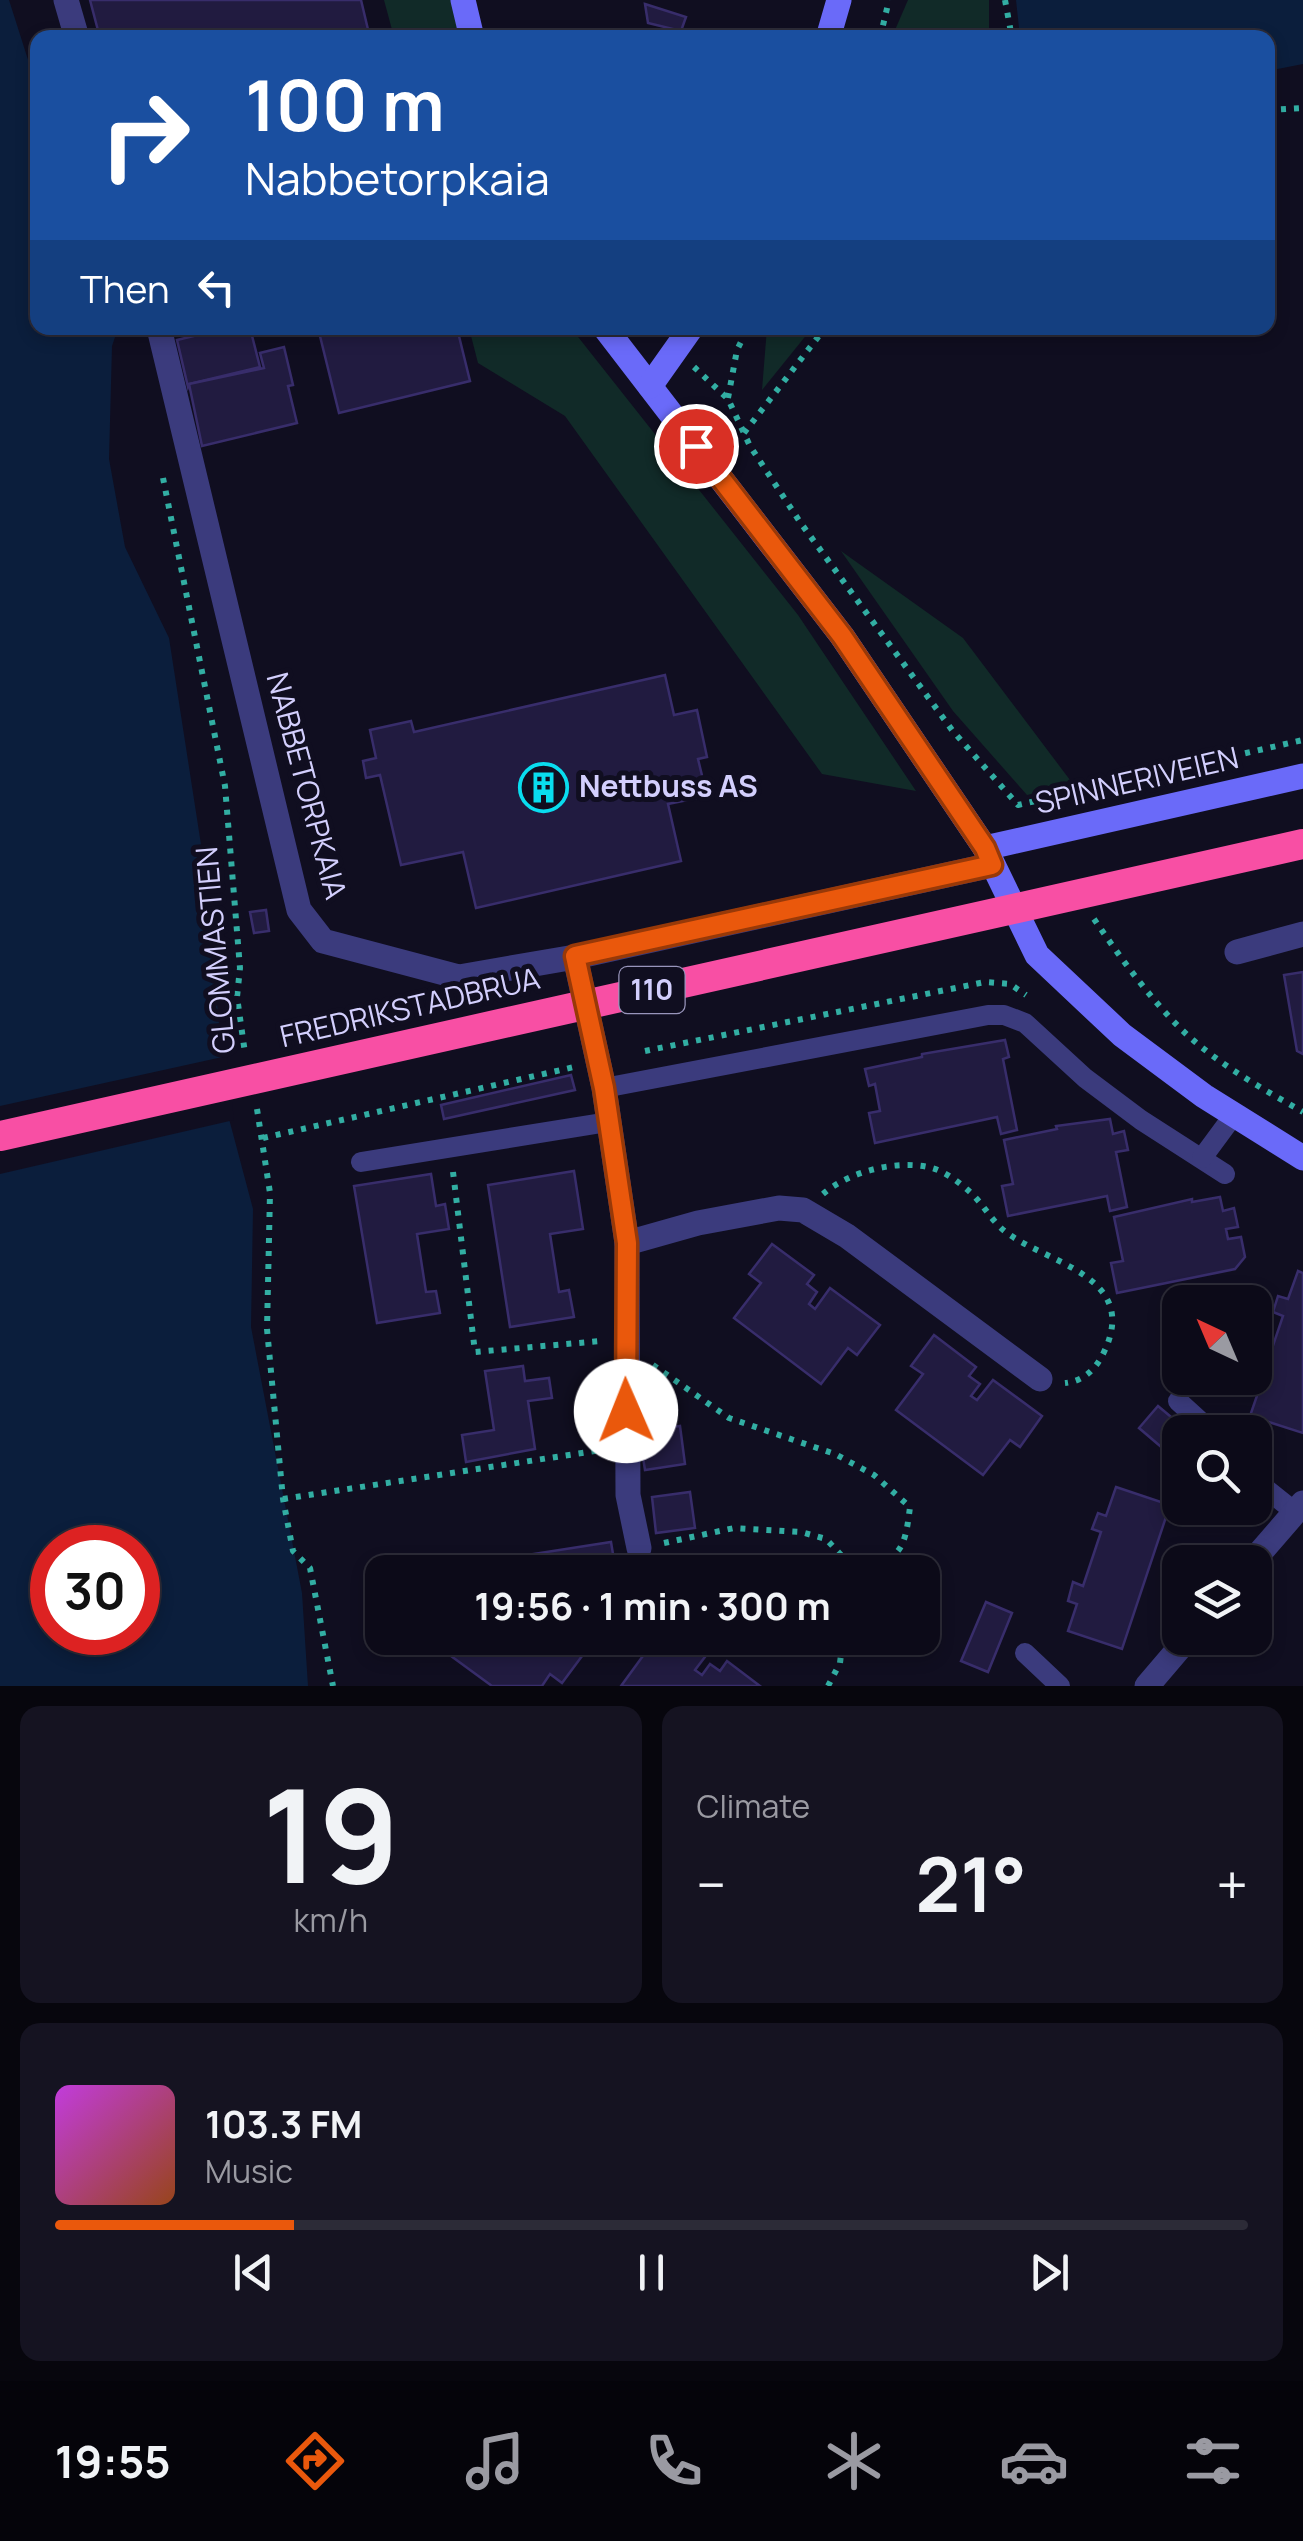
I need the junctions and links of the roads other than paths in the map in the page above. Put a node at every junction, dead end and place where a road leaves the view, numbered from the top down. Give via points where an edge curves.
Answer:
1 (66, 0) edge
2 (462, 0) edge
3 (839, 0) edge
4 (75, 30) edge
5 (470, 30) edge
6 (830, 30) edge
7 (160, 335) edge
8 (610, 335) edge
9 (687, 335) edge
10 (650, 386) junction
11 (1303, 776) edge
12 (1303, 844) edge
13 (988, 856) junction
14 (1303, 934) edge
15 (1237, 952) dead end
16 (575, 956) junction
17 (604, 1088) junction
18 (1233, 1116) junction
19 (608, 1122) junction
20 (0, 1136) edge
21 (1202, 1158) junction
22 (1303, 1158) edge
23 (361, 1162) dead end
24 (1225, 1174) dead end
25 (627, 1243) junction
26 (1040, 1380) road end
27 (1178, 1401) dead end
28 (1193, 1415) edge
29 (1272, 1490) edge
30 (1299, 1507) edge
31 (1267, 1545) edge
32 (639, 1548) road end
33 (1025, 1653) dead end
34 (1173, 1655) edge
35 (1060, 1686) edge
36 (1147, 1686) edge

1 - 4 street
2 - 5 main road
3 - 6 main road
7 - 16 street, NABBETORPKAIA via 299,910 323,941 459,977
8 - 10 main road
9 - 10 main road
10 - 13 main road via 842,636
11 - 13 main road, SPINNERIVEIEN
12 - 20 highway, FREDRIKSTADBRUA / 110, bridge
13 - 16 street, NABBETORPKAIA
13 - 18 main road via 1037,955 1122,1035
14 - 15 street
16 - 17 street
17 - 19 street
17 - 21 lane via 1004,1015 1024,1023 1085,1078
18 - 21 lane
18 - 22 main road
19 - 23 lane
19 - 25 street
21 - 24 lane
25 - 26 street via 698,1223 803,1210
25 - 32 street via 628,1496
27 - 28 lane
29 - 30 lane
30 - 31 street
33 - 35 lane
34 - 36 street

